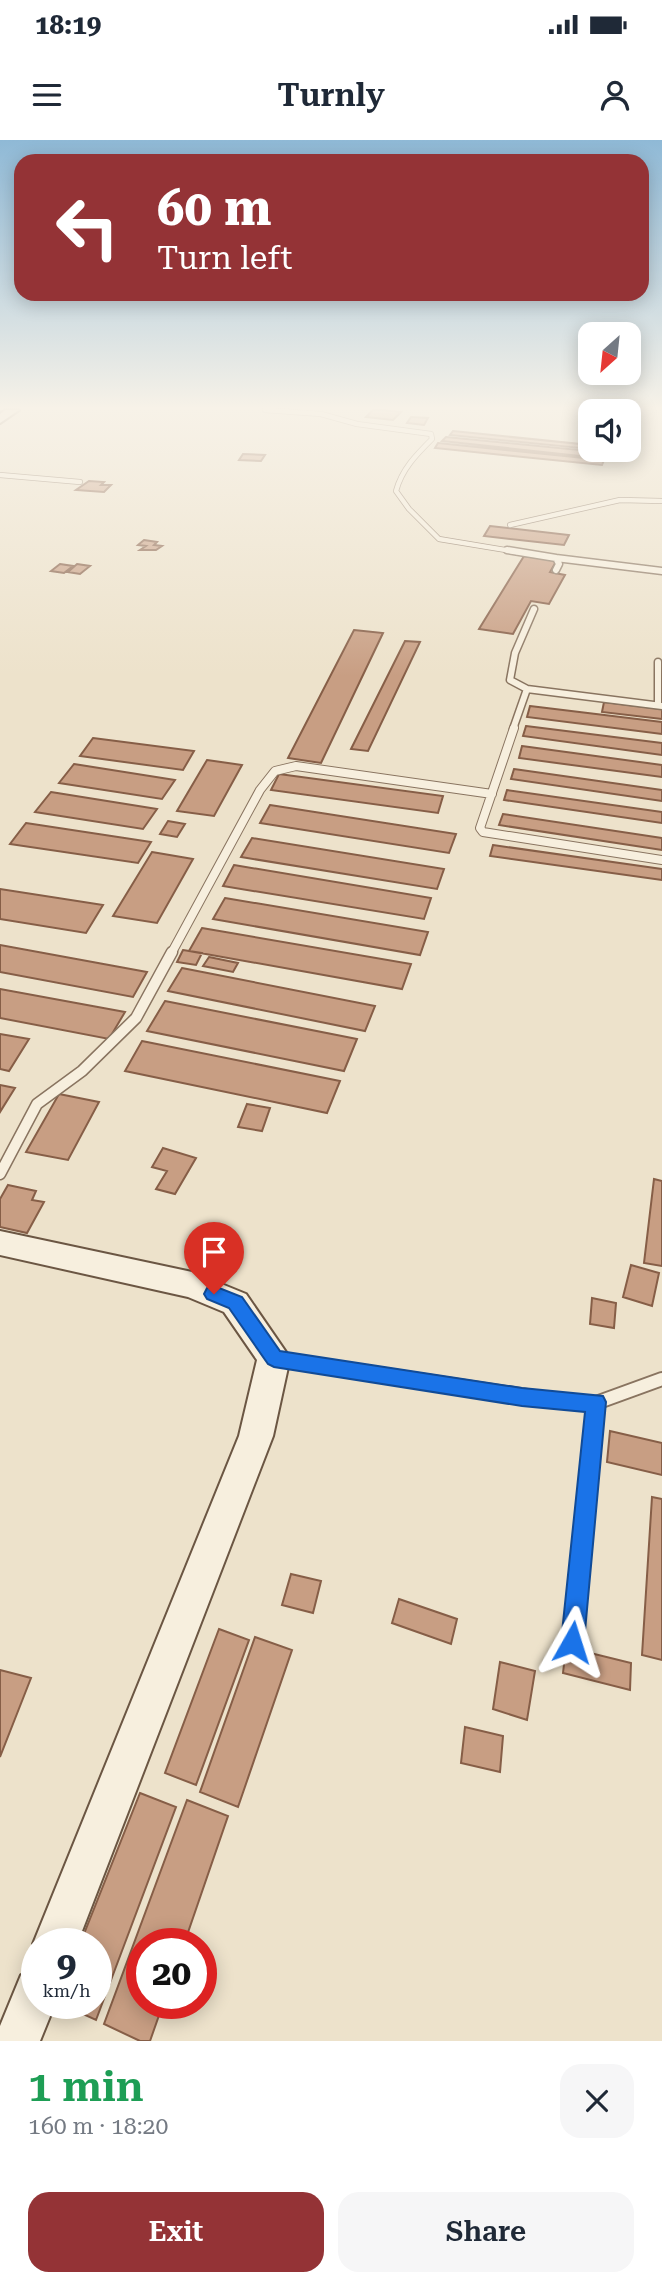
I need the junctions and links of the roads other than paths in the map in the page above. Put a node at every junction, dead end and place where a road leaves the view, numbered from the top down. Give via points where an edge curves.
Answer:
1 (402, 499) edge
2 (662, 501) edge
3 (510, 525) dead end
4 (556, 558) junction
5 (556, 570) dead end
6 (662, 571) edge
7 (534, 609) dead end
8 (659, 663) dead end
9 (527, 689) junction
10 (660, 705) edge
11 (492, 794) junction
12 (662, 860) edge
13 (0, 1174) edge
14 (0, 1243) edge
15 (274, 1358) junction
16 (662, 1379) edge
17 (596, 1402) junction
18 (572, 1642) dead end
19 (61, 1928) edge
20 (26, 2019) edge
21 (17, 2041) edge

1 - 4 lane via 439,539
2 - 3 lane via 620,500
4 - 5 lane
4 - 6 lane
7 - 9 lane via 510,672 510,680
8 - 10 lane
9 - 10 lane
9 - 11 lane
11 - 12 lane via 480,828 489,834
11 - 13 lane via 296,766 275,771 230,843 136,1018 82,1071 37,1104
14 - 15 street via 203,1289 235,1303
15 - 17 lane via 522,1397
15 - 19 street via 256,1436
16 - 17 lane
17 - 18 lane
20 - 21 street

